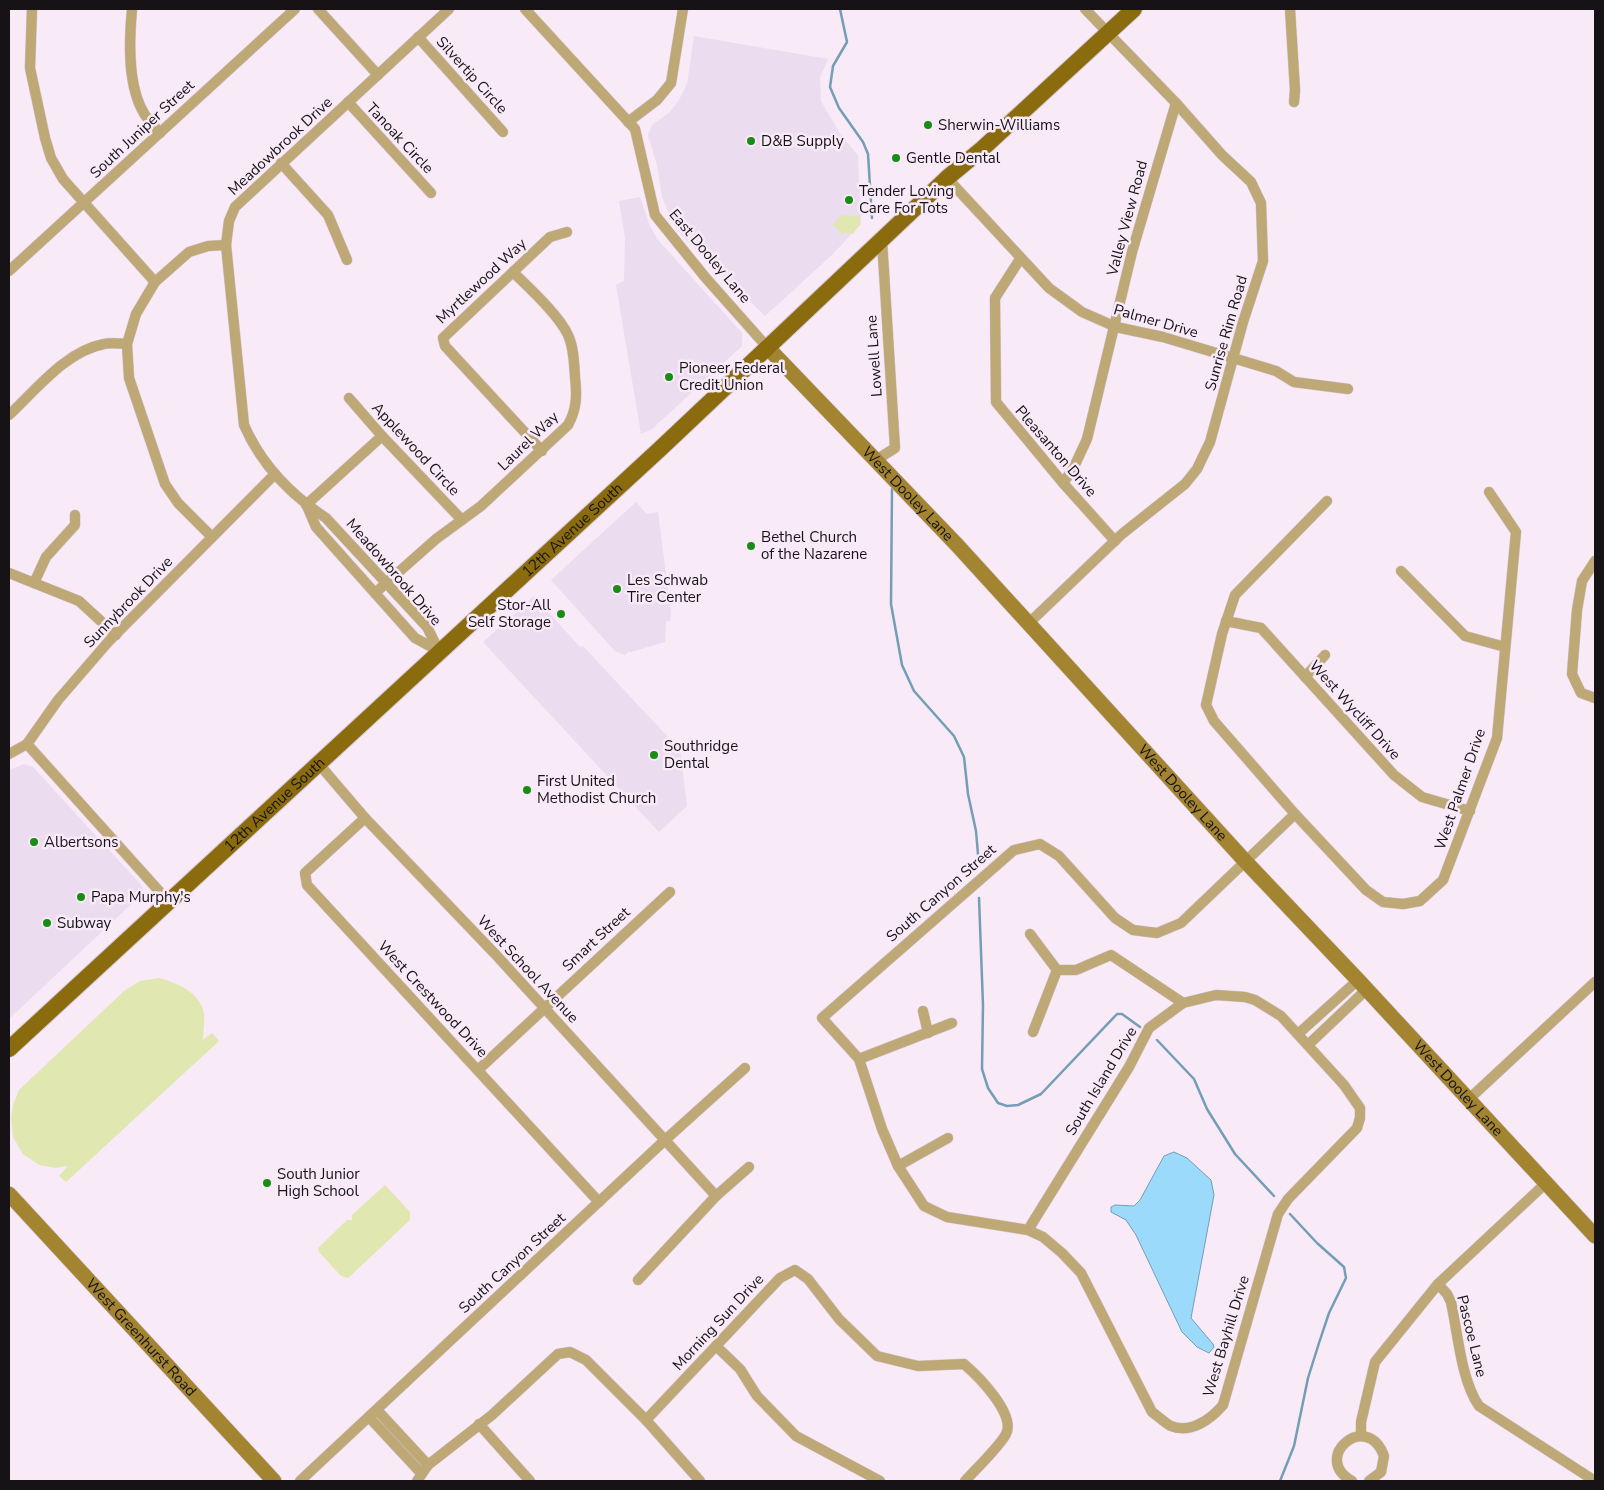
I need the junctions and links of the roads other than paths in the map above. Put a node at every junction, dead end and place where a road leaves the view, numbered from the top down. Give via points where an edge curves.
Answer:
1 (32, 9) edge
2 (132, 9) edge
3 (295, 9) edge
4 (318, 9) edge
5 (449, 9) edge
6 (525, 9) edge
7 (683, 9) edge
8 (1085, 9) edge
9 (1134, 9) edge
10 (1290, 9) edge
11 (1108, 34) junction
12 (418, 38) junction
13 (378, 75) junction
14 (348, 102) junction
15 (1294, 102) dead end
16 (1176, 103) junction
17 (628, 122) junction
18 (503, 132) dead end
19 (160, 133) junction
20 (281, 163) junction
21 (946, 178) junction
22 (431, 194) dead end
23 (84, 203) junction
24 (567, 232) dead end
25 (882, 240) junction
26 (226, 245) junction
27 (1020, 259) junction
28 (348, 260) dead end
29 (9, 271) edge
30 (513, 272) junction
31 (155, 282) junction
32 (1116, 327) junction
33 (128, 344) junction
34 (768, 348) junction
35 (1233, 359) junction
36 (1348, 389) dead end
37 (349, 398) dead end
38 (9, 415) edge
39 (382, 436) junction
40 (542, 450) junction
41 (876, 460) junction
42 (275, 474) junction
43 (1063, 483) junction
44 (1489, 492) dead end
45 (1327, 501) dead end
46 (306, 505) junction
47 (75, 515) dead end
48 (462, 520) junction
49 (212, 536) junction
50 (1115, 541) junction
51 (1595, 561) edge
52 (1401, 571) dead end
53 (9, 573) edge
54 (34, 583) junction
55 (386, 583) junction
56 (375, 593) junction
57 (1226, 621) junction
58 (1029, 623) junction
59 (116, 635) junction
60 (1504, 647) junction
61 (439, 651) junction
62 (1325, 655) dead end
63 (1305, 677) junction
64 (1595, 698) edge
65 (27, 744) junction
66 (9, 754) edge
67 (318, 763) junction
68 (1470, 812) junction
69 (1295, 814) junction
70 (365, 818) junction
71 (1245, 861) junction
72 (670, 892) dead end
73 (168, 900) junction
74 (1030, 934) dead end
75 (1057, 970) junction
76 (1595, 982) edge
77 (1363, 984) junction
78 (1183, 1003) junction
79 (544, 1008) junction
80 (923, 1011) dead end
81 (822, 1018) joint
82 (952, 1024) dead end
83 (1033, 1032) dead end
84 (928, 1033) junction
85 (1298, 1034) junction
86 (1309, 1044) junction
87 (9, 1049) edge
88 (859, 1059) junction
89 (746, 1068) dead end
90 (478, 1070) junction
91 (1469, 1099) junction
92 (948, 1138) dead end
93 (664, 1141) junction
94 (898, 1166) junction
95 (749, 1167) dead end
96 (1546, 1182) junction
97 (9, 1194) edge
98 (716, 1196) junction
99 (599, 1202) junction
100 (1028, 1230) junction
101 (1595, 1236) edge
102 (638, 1280) dead end
103 (1438, 1284) junction
104 (716, 1346) junction
105 (377, 1410) junction
106 (369, 1417) junction
107 (646, 1420) junction
108 (478, 1424) junction
109 (1361, 1436) junction
110 (422, 1473) edge
111 (274, 1481) edge
112 (300, 1481) edge
113 (530, 1481) edge
114 (700, 1481) edge
115 (880, 1481) edge
116 (965, 1481) edge
117 (1352, 1481) edge
118 (1369, 1481) edge
119 (1595, 1481) edge

1 - 23 street via 30,68 44,138 63,179
2 - 19 street via 129,50 138,102
3 - 19 street, South Juniper Street
4 - 13 street
5 - 12 street, Meadowbrook Drive
6 - 17 street, East Dooley Lane
7 - 17 street via 671,83 657,100
8 - 11 street, Sunrise Rim Road
9 - 11 main road, 12th Avenue South
10 - 15 street
11 - 16 street, Sunrise Rim Road
11 - 21 main road, 12th Avenue South
12 - 13 street, Meadowbrook Drive
12 - 18 street, Silvertip Circle
13 - 14 street, Meadowbrook Drive
14 - 20 street, Meadowbrook Drive
14 - 22 street, Tanoak Circle
16 - 32 street, Valley View Road via 1132,252
16 - 35 street, Sunrise Rim Road via 1222,156 1251,182 1261,203 1264,261
17 - 34 street, East Dooley Lane via 635,129 655,215
19 - 23 street, South Juniper Street
20 - 26 street, Meadowbrook Drive via 236,207 229,221
20 - 28 street via 328,215
21 - 25 main road, 12th Avenue South
21 - 27 street, Palmer Drive
23 - 29 street, South Juniper Street
23 - 31 street
24 - 30 street, Myrtlewood Way via 550,237
25 - 34 main road, 12th Avenue South
25 - 41 street, Lowell Lane via 895,448
26 - 31 street via 189,252
26 - 42 street, Meadowbrook Drive via 244,426 259,456
27 - 32 street, Palmer Drive via 1048,288 1071,305
27 - 43 street, Pleasanton Drive via 995,298 996,402
30 - 40 street, Laurel Way via 556,318 568,334 573,348 574,414 568,425
30 - 40 street, Myrtlewood Way via 443,338 445,346
31 - 33 street via 136,314
32 - 35 street, Palmer Drive
32 - 43 street, Valley View Road via 1087,439
33 - 38 street via 106,343 84,350 64,364
33 - 49 street via 129,378 165,484 178,503
34 - 41 street, West Dooley Lane
34 - 61 main road, 12th Avenue South
35 - 36 street, Palmer Drive via 1276,370 1294,382
35 - 50 street, Sunrise Rim Road via 1210,442 1197,469 1185,484
37 - 39 street, Applewood Circle
39 - 46 street
39 - 48 street, Applewood Circle
40 - 48 street, Laurel Way
41 - 58 street, West Dooley Lane
42 - 46 street, Meadowbrook Drive
42 - 49 street, Sunnybrook Drive
43 - 50 street, Pleasanton Drive
44 - 60 street, West Palmer Drive via 1516,532
45 - 57 street via 1235,595
46 - 55 street, Meadowbrook Drive via 326,518
46 - 56 street, Meadowbrook Drive via 316,527
47 - 54 street via 75,525 46,557
48 - 55 street, Laurel Way
49 - 59 street, Sunnybrook Drive
50 - 58 street, Sunrise Rim Road
51 - 64 street via 1582,581 1572,674 1581,693
52 - 60 street via 1465,636
53 - 54 street
54 - 59 street via 78,601
55 - 56 street, Laurel Way
55 - 61 street, Meadowbrook Drive via 427,627
56 - 61 street, Meadowbrook Drive via 415,638
57 - 63 street, West Wycliff Drive via 1261,628
57 - 69 street via 1206,705 1214,721
58 - 71 street, West Dooley Lane
59 - 65 street, Sunnybrook Drive via 58,700
60 - 68 street, West Palmer Drive via 1497,738
61 - 67 main road, 12th Avenue South
62 - 63 street
63 - 68 street, West Wycliff Drive via 1394,775 1422,797
65 - 66 street, Sunnybrook Drive
65 - 73 street
67 - 70 street, West School Avenue
67 - 73 main road, 12th Avenue South
68 - 69 street, West Palmer Drive via 1443,880 1420,901 1404,904 1383,902 1366,890
69 - 71 street, South Canyon Street
70 - 79 street, West School Avenue
70 - 90 street, West Crestwood Drive via 305,873 307,885
71 - 77 street, West Dooley Lane
71 - 81 street, South Canyon Street via 1181,923 1157,933 1133,930 1115,918 1059,856 1040,844 1014,850
72 - 79 street, Smart Street
73 - 87 main road, 12th Avenue South
74 - 75 street
75 - 78 street via 1076,970 1111,955
75 - 83 street
76 - 91 street
77 - 85 street
77 - 86 street
77 - 91 street, West Dooley Lane
78 - 85 street, South Island Drive via 1216,995 1245,997 1281,1016
78 - 100 street, South Island Drive via 1149,1028 1129,1067
79 - 90 street, Smart Street
79 - 93 street, West School Avenue
80 - 84 street
81 - 88 street, West Bayhill Drive
82 - 84 street
84 - 88 street
85 - 86 street, South Island Drive
86 - 100 street, West Bayhill Drive via 1360,1108 1360,1118 1357,1128 1288,1199 1278,1214 1222,1405 1205,1422 1185,1428 1172,1426 1152,1412 1080,1273 1043,1237
88 - 94 street, West Bayhill Drive via 882,1130
89 - 93 street, South Canyon Street
90 - 99 street, West Crestwood Drive
91 - 96 street, West Dooley Lane
92 - 94 street
93 - 98 street, West School Avenue
93 - 99 street, South Canyon Street
94 - 100 street, West Bayhill Drive via 924,1206 947,1218
95 - 98 street
96 - 101 street, West Dooley Lane
96 - 103 street, Pascoe Lane
97 - 111 street, West Greenhurst Road
98 - 102 street
99 - 105 street, South Canyon Street
103 - 109 street via 1375,1362 1361,1422
103 - 119 street, Pascoe Lane via 1451,1302 1470,1388 1479,1406
104 - 107 street, Morning Sun Drive
104 - 115 street via 740,1368 757,1396 796,1436
104 - 116 street, Morning Sun Drive via 780,1278 795,1270 808,1279 839,1319 877,1356 918,1366 964,1364 980,1377 1008,1423 1006,1434
105 - 106 street, South Canyon Street
105 - 110 street
106 - 110 street
106 - 112 street, South Canyon Street
107 - 108 street via 586,1360 570,1352 558,1354
107 - 114 street
108 - 110 street
108 - 113 street
109 - 117 street via 1347,1440 1338,1452 1341,1473
109 - 118 street via 1376,1442 1384,1456 1380,1472

